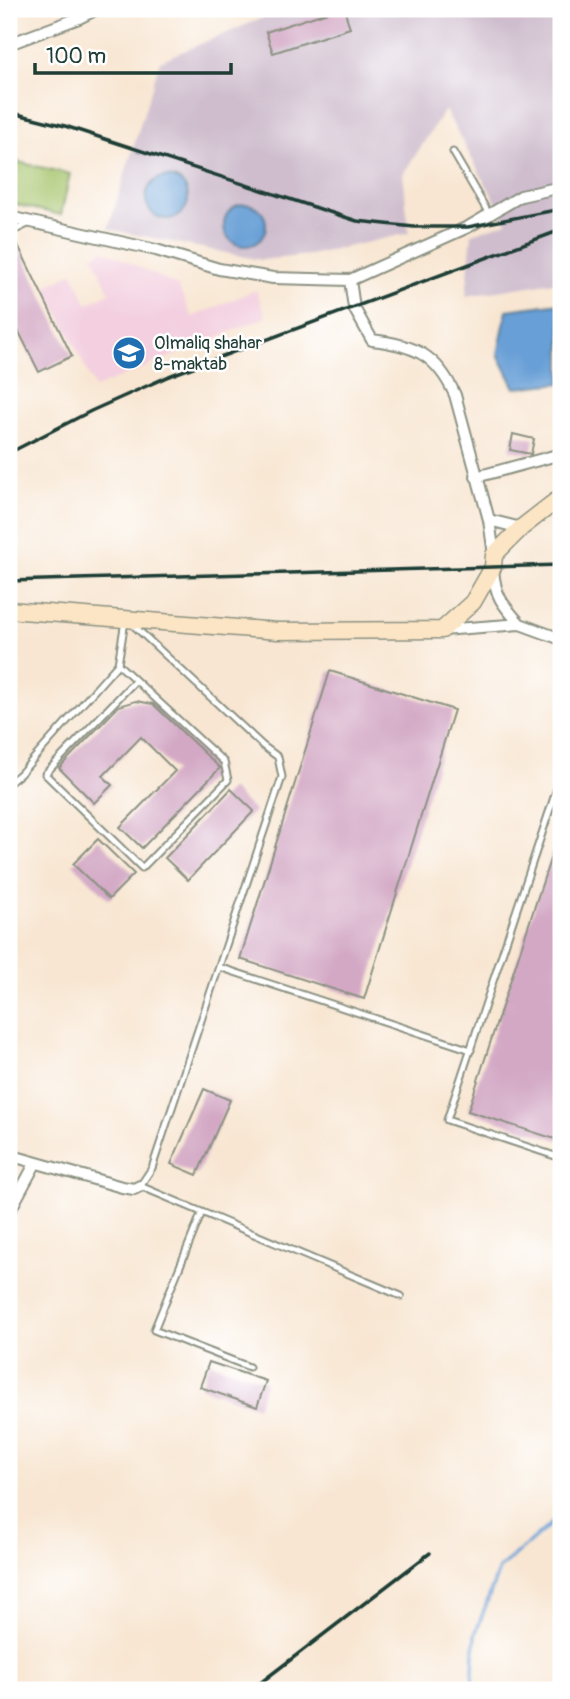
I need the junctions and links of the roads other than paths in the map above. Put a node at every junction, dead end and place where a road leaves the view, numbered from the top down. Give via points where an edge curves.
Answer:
1 (97, 9) edge
2 (9, 44) edge
3 (453, 152) dead end
4 (561, 187) edge
5 (489, 214) junction
6 (9, 216) edge
7 (33, 222) junction
8 (9, 233) edge
9 (350, 280) junction
10 (561, 454) edge
11 (476, 477) junction
12 (561, 497) edge
13 (489, 520) junction
14 (522, 528) junction
15 (494, 561) junction
16 (9, 610) edge
17 (126, 618) junction
18 (520, 624) junction
19 (442, 630) junction
20 (561, 639) edge
21 (118, 664) junction
22 (135, 681) junction
23 (561, 776) edge
24 (9, 783) edge
25 (219, 967) junction
26 (471, 1050) junction
27 (9, 1155) edge
28 (561, 1158) edge
29 (35, 1164) junction
30 (140, 1186) junction
31 (9, 1212) edge
32 (202, 1212) junction
33 (401, 1296) dead end
34 (248, 1367) dead end

1 - 2 street
3 - 5 lane
4 - 5 street via 521,196
5 - 9 street
6 - 7 street
7 - 8 lane
7 - 9 street via 273,278
9 - 11 street via 354,309 372,340 413,348 447,376
10 - 11 street
11 - 13 street
12 - 14 street
13 - 14 street
13 - 15 street
14 - 15 street
15 - 18 street via 494,586 503,606
15 - 19 street via 473,602
16 - 17 street
17 - 19 street via 278,631
17 - 21 lane
17 - 25 lane via 278,757 282,777
18 - 19 street
18 - 20 street
21 - 22 lane
21 - 24 lane
22 - 22 lane via 224,762 228,780 142,868 45,774
23 - 26 lane
25 - 26 lane
25 - 30 lane via 152,1168
26 - 28 lane via 447,1120
27 - 29 street
29 - 30 street via 122,1187
29 - 31 street
30 - 32 lane
32 - 33 lane
32 - 34 lane via 154,1330

